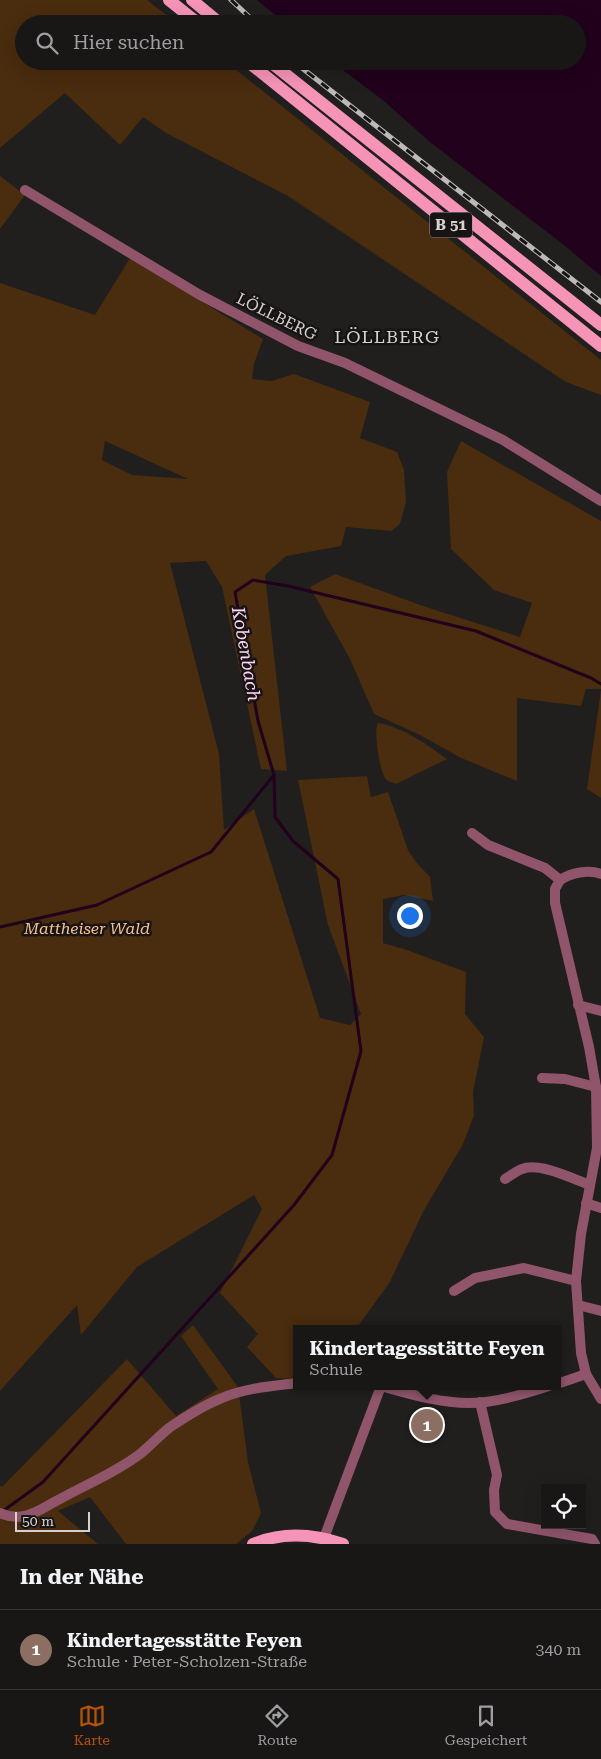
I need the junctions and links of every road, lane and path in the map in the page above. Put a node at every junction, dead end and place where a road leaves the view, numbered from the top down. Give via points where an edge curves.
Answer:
1 (169, 0) edge
2 (192, 0) edge
3 (188, 15) edge
4 (211, 15) edge
5 (258, 70) edge
6 (280, 70) edge
7 (25, 190) dead end
8 (601, 325) edge
9 (601, 346) edge
10 (601, 500) edge
11 (472, 833) dead end
12 (601, 874) edge
13 (560, 880) junction
14 (578, 1005) junction
15 (601, 1011) edge
16 (542, 1078) dead end
17 (596, 1087) junction
18 (599, 1109) edge
19 (505, 1179) dead end
20 (590, 1185) junction
21 (586, 1203) junction
22 (601, 1208) edge
23 (576, 1281) junction
24 (454, 1291) dead end
25 (578, 1305) junction
26 (601, 1311) edge
27 (586, 1374) junction
28 (561, 1383) edge
29 (293, 1384) edge
30 (380, 1390) edge
31 (399, 1390) edge
32 (536, 1390) edge
33 (601, 1399) edge
34 (480, 1402) junction
35 (3, 1515) edge
36 (324, 1538) junction
37 (253, 1544) edge
38 (343, 1544) edge
39 (595, 1544) edge

1 - 3 main road
2 - 4 main road
5 - 9 main road, B 51
6 - 8 main road, B 51
7 - 10 street, LÖLLBERG via 200,295 298,346 345,363 503,440
11 - 13 street via 488,846 545,868
12 - 13 street via 594,871
13 - 14 street via 555,889 555,903
14 - 15 street
14 - 17 street
16 - 17 street via 565,1079
17 - 18 street
18 - 20 street via 597,1148
19 - 20 street via 522,1169 531,1168 550,1170
20 - 21 street
21 - 22 street
21 - 23 street
23 - 24 street via 524,1268 475,1278
23 - 25 street
25 - 26 street
25 - 27 street via 581,1353
27 - 28 street
27 - 33 street
29 - 35 street via 223,1398 168,1429 141,1454 106,1476 40,1511 24,1516
30 - 36 street
31 - 34 street via 447,1401
32 - 34 street
34 - 39 street via 497,1475 494,1512 507,1524 592,1539
36 - 37 main road via 284,1536
36 - 38 main road

